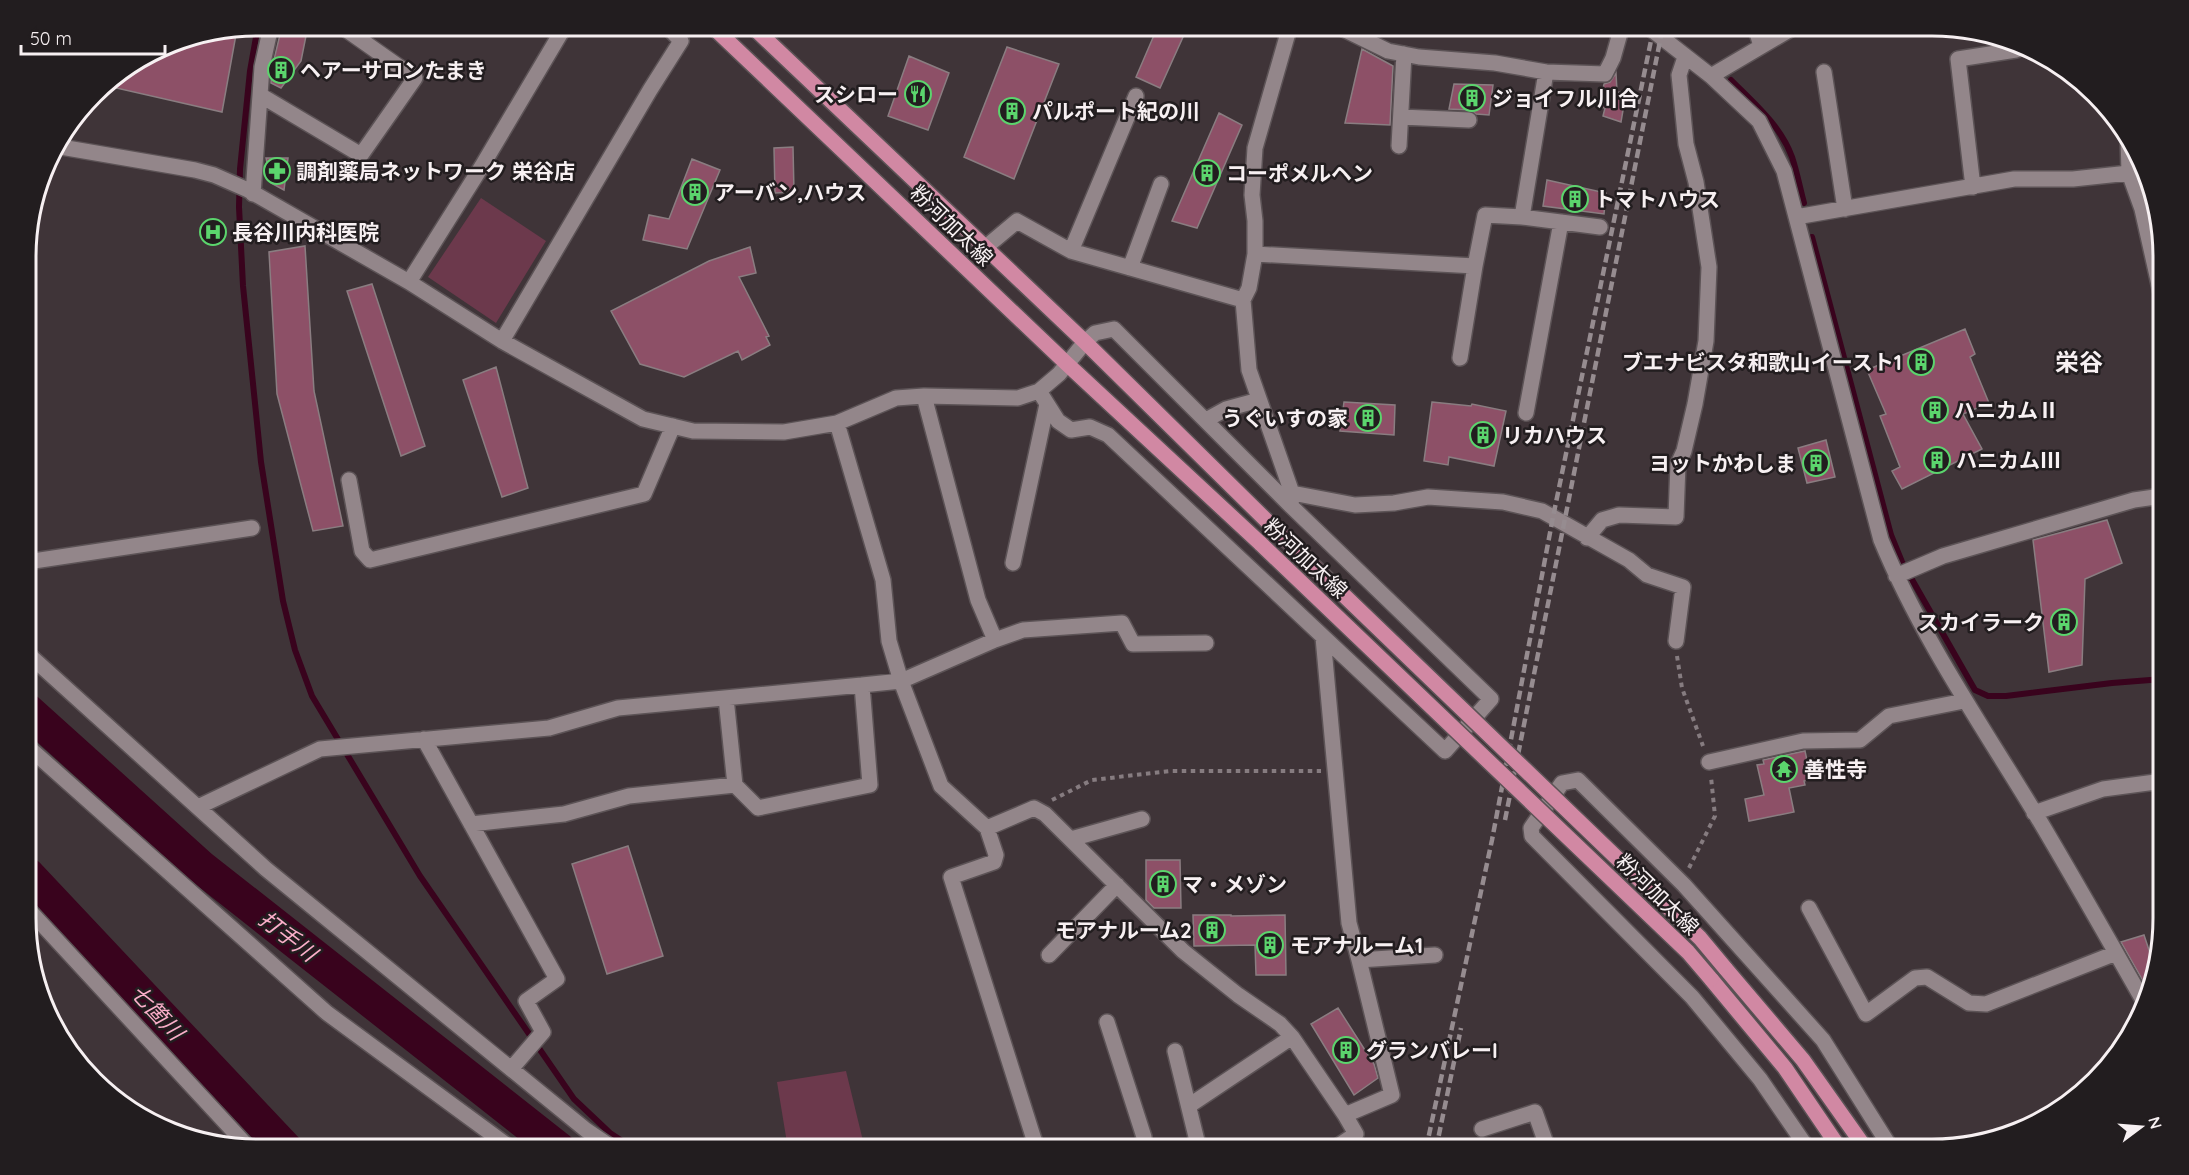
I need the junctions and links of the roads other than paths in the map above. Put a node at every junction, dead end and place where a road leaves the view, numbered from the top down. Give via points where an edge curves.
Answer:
1 (269, 36) edge
2 (355, 36) edge
3 (559, 36) edge
4 (676, 36) edge
5 (723, 36) edge
6 (763, 36) edge
7 (1287, 36) edge
8 (1371, 36) edge
9 (1619, 36) edge
10 (1659, 36) edge
11 (1758, 36) edge
12 (1778, 36) edge
13 (1761, 46) junction
14 (2011, 51) edge
15 (1404, 54) junction
16 (1685, 57) junction
17 (1546, 72) junction
18 (1824, 72) dead end
19 (1711, 76) junction
20 (260, 95) junction
21 (1137, 96) dead end
22 (1401, 117) junction
23 (1469, 120) dead end
24 (1399, 146) dead end
25 (65, 148) edge
26 (2129, 156) edge
27 (2129, 173) junction
28 (1161, 184) dead end
29 (1973, 187) junction
30 (245, 190) junction
31 (1845, 209) junction
32 (1796, 217) junction
33 (1522, 218) junction
34 (1561, 222) junction
35 (1600, 227) dead end
36 (986, 248) junction
37 (1071, 251) junction
38 (1256, 254) junction
39 (2153, 258) edge
40 (1475, 266) junction
41 (1130, 268) junction
42 (409, 282) junction
43 (1243, 300) junction
44 (502, 341) junction
45 (1085, 342) junction
46 (1460, 358) dead end
47 (1066, 363) junction
48 (924, 396) junction
49 (1043, 398) junction
50 (1259, 400) junction
51 (1526, 413) dead end
52 (1206, 420) junction
53 (837, 423) junction
54 (673, 426) junction
55 (349, 480) dead end
56 (2153, 497) edge
57 (1292, 499) junction
58 (252, 528) dead end
59 (1587, 538) junction
60 (36, 561) edge
61 (1013, 563) dead end
62 (1903, 573) junction
63 (1323, 636) junction
64 (995, 640) junction
65 (1676, 640) road end
66 (1206, 643) dead end
67 (36, 661) edge
68 (901, 681) junction
69 (862, 686) junction
70 (726, 698) junction
71 (1964, 701) junction
72 (424, 739) junction
73 (36, 754) edge
74 (1709, 762) road end
75 (2153, 782) edge
76 (735, 784) junction
77 (198, 807) junction
78 (2034, 813) junction
79 (1142, 819) dead end
80 (471, 824) junction
81 (987, 828) junction
82 (1071, 839) junction
83 (1117, 885) junction
84 (1809, 908) dead end
85 (36, 918) edge
86 (2116, 953) junction
87 (1048, 955) dead end
88 (1435, 955) dead end
89 (1359, 960) junction
90 (2139, 994) edge
91 (1107, 1022) dead end
92 (1292, 1037) junction
93 (1175, 1051) dead end
94 (511, 1069) junction
95 (1190, 1105) junction
96 (1345, 1115) junction
97 (1482, 1129) dead end
98 (240, 1139) edge
99 (497, 1139) edge
100 (598, 1139) edge
101 (1034, 1139) edge
102 (1144, 1139) edge
103 (1197, 1139) edge
104 (1348, 1139) edge
105 (1544, 1139) edge
106 (1801, 1139) edge
107 (1833, 1139) edge
108 (1859, 1139) edge
109 (1885, 1139) edge

1 - 20 street
2 - 20 street via 415,78 361,154
3 - 42 street
4 - 44 street via 681,41
5 - 47 main road, 粉河加太線
6 - 36 main road, 粉河加太線
7 - 38 street via 1255,148 1252,195
8 - 15 street via 1388,51
9 - 17 street via 1605,74
10 - 16 street
11 - 13 street
12 - 13 street
13 - 19 street
14 - 29 street via 1958,59
15 - 17 street
15 - 22 street
16 - 19 street
16 - 59 street via 1679,75 1686,144 1709,267 1707,341 1684,452 1678,464 1676,517 1619,515 1602,520
17 - 33 street
18 - 31 street
19 - 32 street via 1759,122 1784,171
20 - 30 street
21 - 37 street
22 - 23 street
22 - 24 street
25 - 30 street via 195,170
26 - 27 street
27 - 29 street via 2073,179 2014,179
27 - 39 street
28 - 41 street
29 - 31 street
30 - 42 street
31 - 32 street
32 - 62 street via 1881,540
33 - 34 street
33 - 40 street via 1485,215
34 - 35 street
34 - 51 street
36 - 37 street via 1017,221
36 - 45 main road, 粉河加太線
37 - 41 street
38 - 40 street
38 - 43 street
40 - 46 street
41 - 43 street
42 - 44 street
43 - 50 street via 1249,370
44 - 54 street via 643,419
45 - 47 street
45 - 52 street via 1095,333 1114,329
45 - 108 main road, 粉河加太線, bridge via 1700,938 1803,1060
47 - 49 street
47 - 107 main road, 粉河加太線, bridge via 1688,952 1785,1068
48 - 49 street
48 - 53 street via 896,398
48 - 64 street via 978,600
49 - 61 street
49 - 63 street via 1058,421 1071,430 1090,427 1108,435
50 - 52 street
50 - 57 street
52 - 57 street
53 - 54 street via 784,432 693,431
53 - 68 street via 883,580 889,641
54 - 55 street via 644,494 370,560 362,551
56 - 62 street via 1943,556
57 - 59 street via 1355,505 1428,497 1503,502 1542,511
57 - 63 street via 1491,699 1445,751
58 - 60 street
59 - 65 street via 1629,560 1647,575 1683,587
62 - 71 street
63 - 89 street via 1349,923
64 - 66 street via 1023,630 1122,623 1133,644
64 - 68 street
67 - 77 street
68 - 69 street
68 - 81 street via 941,786
69 - 70 street
69 - 76 street via 870,785 758,808
70 - 72 street via 618,708 549,728
70 - 76 street
71 - 74 street via 1889,716 1860,740 1803,741
71 - 78 street
72 - 77 street via 320,749
72 - 80 street
73 - 99 street via 327,1013
75 - 78 street via 2103,789
76 - 80 street via 629,796 564,814
77 - 94 street via 266,868
78 - 86 street
79 - 82 street
80 - 94 street via 557,979 526,1001 543,1032
81 - 82 street via 1034,808
81 - 101 street via 996,855 994,862 951,877
82 - 83 street
83 - 87 street
83 - 92 street via 1183,951
84 - 86 street via 1866,1014 1915,978 1927,976 1969,1003 1986,1004
85 - 98 street
86 - 90 street
88 - 89 street
89 - 96 street via 1392,1095
91 - 102 street
92 - 95 street
92 - 96 street
93 - 95 street
94 - 100 street
95 - 103 street
96 - 104 street via 1356,1134
97 - 105 street via 1535,1112
106 - 109 street via 1760,1079 1692,997 1532,836 1531,828 1562,783 1578,780 1684,885 1823,1040

